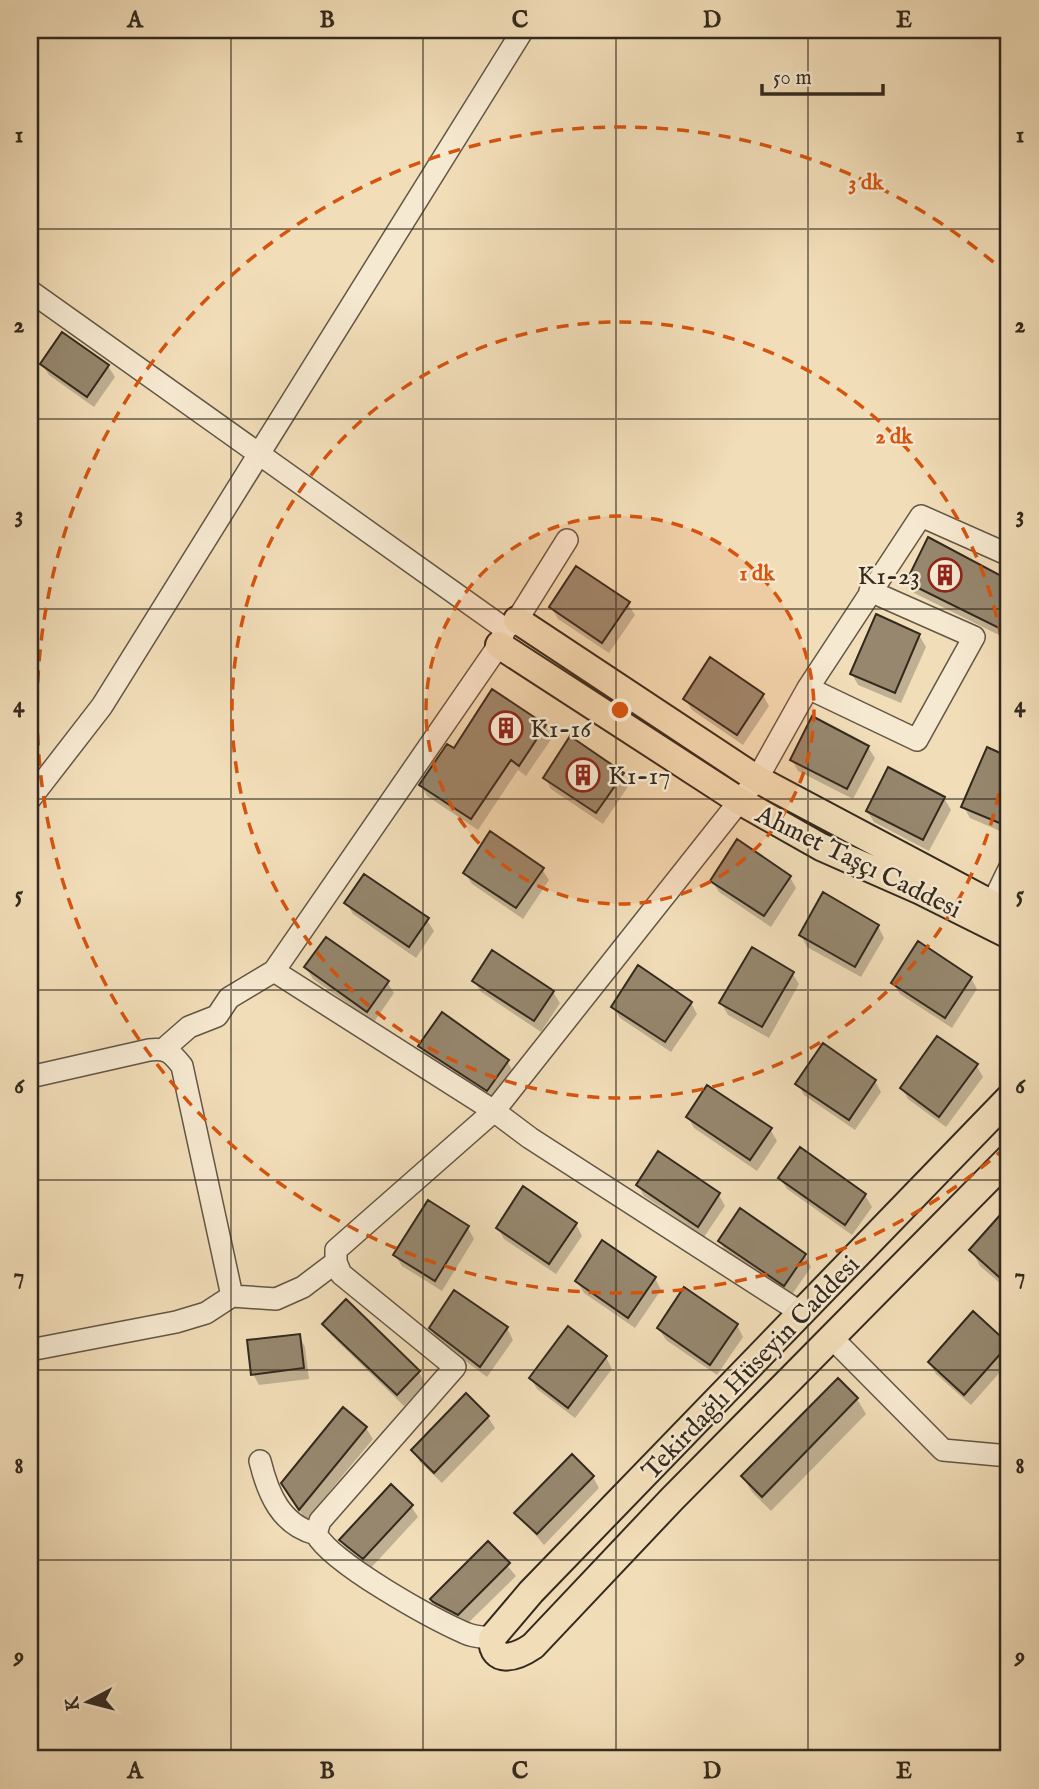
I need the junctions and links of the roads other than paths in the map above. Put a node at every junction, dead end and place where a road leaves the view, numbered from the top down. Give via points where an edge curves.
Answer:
1 (523, 30) edge
2 (32, 298) edge
3 (259, 457) junction
4 (567, 540) dead end
5 (1009, 555) edge
6 (870, 591) junction
7 (507, 631) junction
8 (808, 688) junction
9 (757, 779) junction
10 (30, 799) edge
11 (738, 800) junction
12 (1009, 869) edge
13 (1000, 909) edge
14 (1009, 935) edge
15 (274, 971) junction
16 (165, 1048) junction
17 (30, 1077) edge
18 (1009, 1098) edge
19 (494, 1111) junction
20 (1009, 1158) edge
21 (336, 1262) junction
22 (232, 1296) junction
23 (800, 1312) junction
24 (833, 1339) junction
25 (30, 1350) edge
26 (1009, 1456) edge
27 (260, 1461) dead end
28 (316, 1534) junction
29 (492, 1638) junction

1 - 3 street
2 - 3 street
3 - 7 street via 327,500
3 - 10 street via 102,706
4 - 7 street
5 - 6 street via 920,516
6 - 8 street
6 - 8 street via 974,637 917,740
7 - 9 main road, Ahmet Taşçı Caddesi
7 - 11 main road, Ahmet Taşçı Caddesi
7 - 15 street
8 - 9 street
9 - 11 street
9 - 13 main road, Ahmet Taşçı Caddesi
11 - 14 main road, Ahmet Taşçı Caddesi via 821,847
11 - 19 street
12 - 13 street
15 - 16 street via 229,998 217,1016 188,1027
15 - 19 street
16 - 17 street
16 - 22 street via 182,1066
18 - 23 main road, Tekirdağlı Hüseyin Caddesi
19 - 21 street via 336,1250
19 - 23 street
20 - 24 main road
21 - 22 street via 276,1300
21 - 28 street via 341,1274 455,1367 320,1521
22 - 25 street via 206,1313 176,1322
23 - 29 main road, Tekirdağlı Hüseyin Caddesi
24 - 26 street via 943,1450
24 - 29 main road via 533,1646 518,1657 506,1658 497,1654
27 - 28 street via 268,1491 280,1511 300,1530
28 - 29 street via 322,1544 382,1587 468,1635

